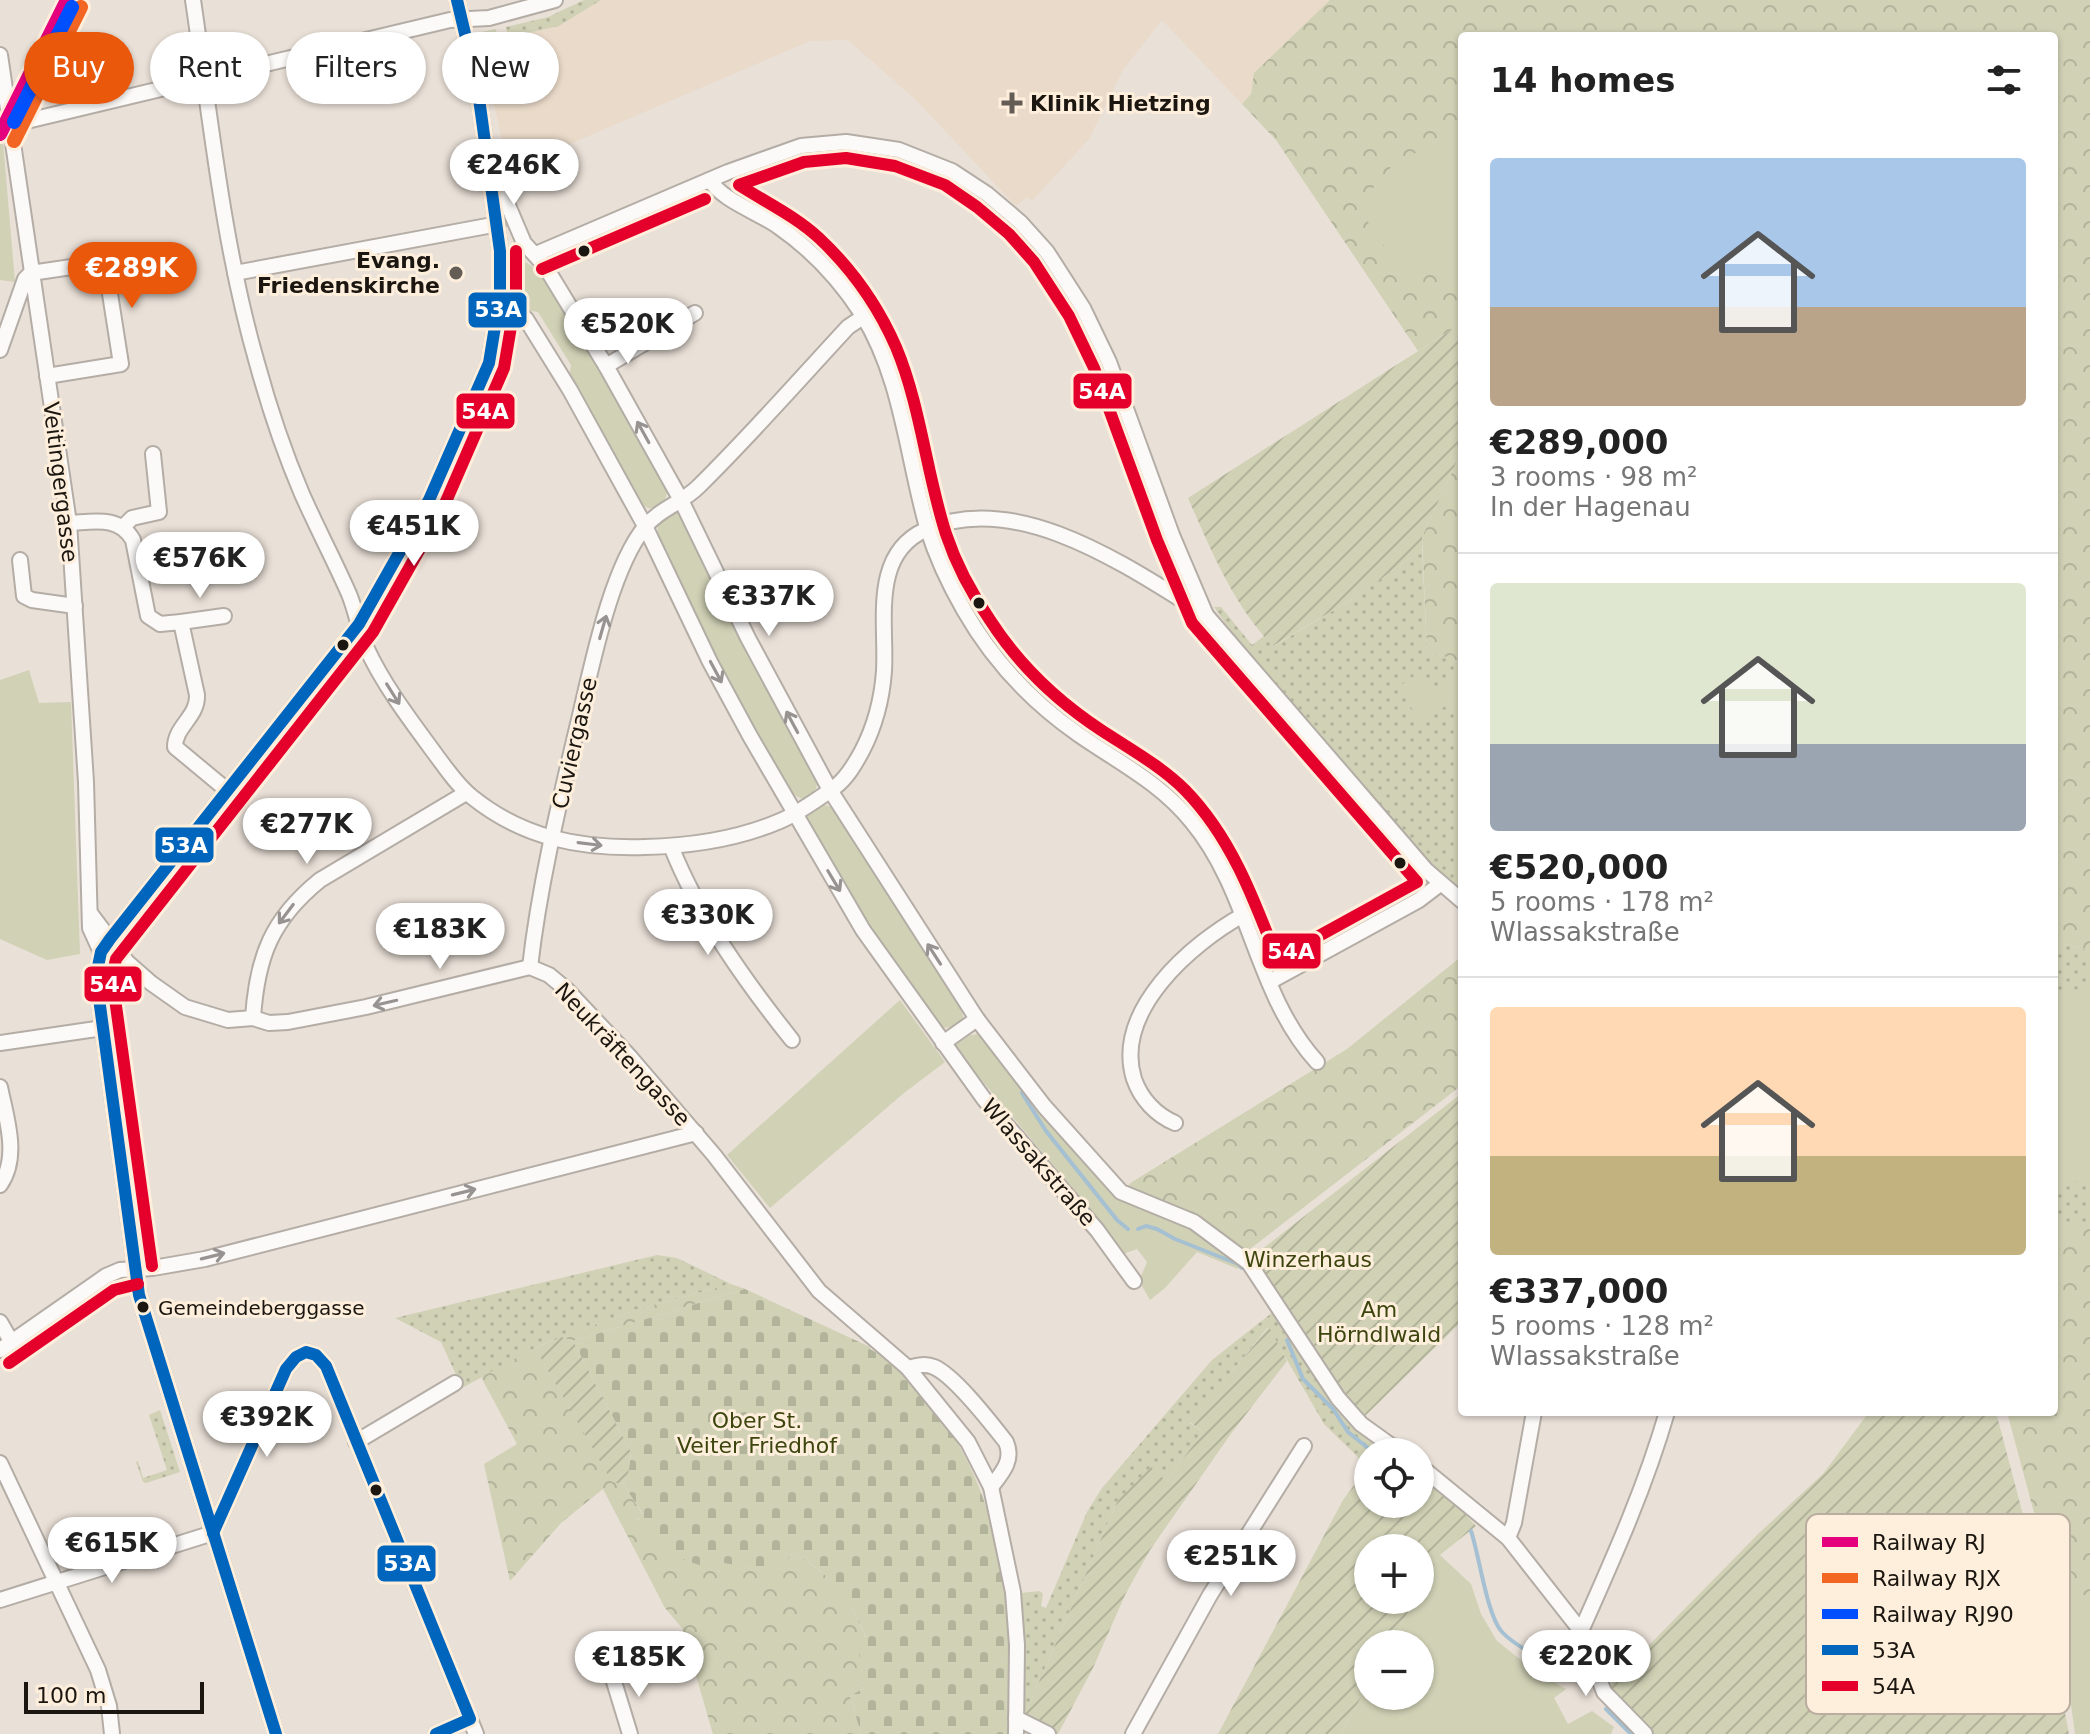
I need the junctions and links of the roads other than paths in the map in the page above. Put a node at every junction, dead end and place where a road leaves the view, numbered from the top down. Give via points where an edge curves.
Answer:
1 (193, 0) edge
2 (457, 0) edge
3 (555, 0) edge
4 (461, 20) junction
5 (198, 32) edge
6 (0, 55) edge
7 (270, 63) edge
8 (150, 91) edge
9 (208, 104) edge
10 (482, 120) junction
11 (10, 125) junction
12 (710, 180) junction
13 (498, 224) junction
14 (524, 243) junction
15 (500, 251) junction
16 (536, 254) junction
17 (31, 273) junction
18 (235, 273) junction
19 (500, 296) junction
20 (695, 313) dead end
21 (863, 317) junction
22 (0, 350) edge
23 (606, 366) junction
24 (47, 376) junction
25 (153, 454) dead end
26 (681, 500) junction
27 (69, 523) junction
28 (645, 526) junction
29 (123, 527) junction
30 (928, 529) junction
31 (20, 560) dead end
32 (75, 606) junction
33 (1206, 615) junction
34 (224, 616) dead end
35 (181, 622) junction
36 (359, 624) junction
37 (830, 790) junction
38 (228, 791) junction
39 (466, 793) junction
40 (794, 814) junction
41 (551, 839) junction
42 (671, 846) junction
43 (1440, 884) junction
44 (1458, 898) edge
45 (1243, 915) junction
46 (106, 945) junction
47 (530, 967) junction
48 (1269, 982) junction
49 (253, 1018) junction
50 (977, 1019) junction
51 (103, 1028) junction
52 (792, 1040) dead end
53 (0, 1043) edge
54 (943, 1043) junction
55 (1317, 1062) dead end
56 (0, 1087) edge
57 (1175, 1123) dead end
58 (696, 1133) junction
59 (0, 1185) edge
60 (136, 1268) junction
61 (1134, 1281) dead end
62 (0, 1322) edge
63 (6, 1345) edge
64 (908, 1368) junction
65 (455, 1383) dead end
66 (1533, 1416) edge
67 (1666, 1416) edge
68 (1380, 1438) edge
69 (356, 1442) junction
70 (1304, 1446) dead end
71 (0, 1463) edge
72 (1434, 1477) edge
73 (991, 1487) junction
74 (213, 1533) junction
75 (1508, 1538) junction
76 (57, 1583) junction
77 (0, 1600) edge
78 (1581, 1631) junction
79 (614, 1660) dead end
80 (1016, 1718) junction
81 (470, 1719) junction
82 (112, 1734) edge
83 (276, 1734) edge
84 (436, 1734) edge
85 (476, 1734) edge
86 (630, 1734) edge
87 (1016, 1734) edge
88 (1048, 1734) edge
89 (1133, 1734) edge
90 (1645, 1734) edge

1 - 5 street
2 - 4 street
3 - 4 street
4 - 7 street
4 - 10 street
6 - 11 street, Veitingergasse
8 - 11 street
9 - 18 street
10 - 13 street
10 - 14 street, Wlassakstraße
11 - 17 street, Veitingergasse
12 - 16 street
12 - 21 street via 806,247
12 - 33 street via 801,146 872,145 952,171 1020,222 1047,252 1099,340
13 - 15 street
13 - 18 street
14 - 15 street
14 - 16 street, Wlassakstraße
15 - 19 street
16 - 23 street, Wlassakstraße
17 - 22 street
17 - 24 street, Veitingergasse
17 - 24 street via 105,262 121,364
18 - 36 street via 258,369 292,467
19 - 28 street, Wlassakstraße via 526,319
19 - 36 street via 491,357 469,412 429,500
20 - 23 street
21 - 26 street
21 - 30 street via 894,388
26 -> 23 street, Wlassakstraße
24 - 27 street, Veitingergasse
25 - 29 street via 159,512 132,518
26 - 28 street
37 -> 26 street, Wlassakstraße
27 - 29 street via 105,521
27 - 32 street, Veitingergasse
28 -> 40 street, Wlassakstraße via 710,662
41 -> 28 street, Cuviergasse via 610,603 629,551
29 - 35 street via 133,540 148,616 160,624
30 - 33 street via 977,519 1051,532 1104,553
30 - 37 street via 893,563 884,599 884,666 876,718 852,769
30 - 45 street via 965,612 1005,667 1060,721 1173,801 1206,841
31 - 32 street via 24,596
32 - 46 street, Veitingergasse via 90,913
33 - 43 street
34 - 35 street
35 - 38 street via 198,707 175,736 175,747
36 - 38 street
36 -> 39 street via 403,709
37 - 40 street
50 -> 37 street, Wlassakstraße
38 - 46 street
39 - 41 street via 513,824
39 -> 49 street via 299,897 263,954
40 - 42 street via 740,834
40 -> 54 street, Wlassakstraße via 863,930
41 -> 42 street
41 - 47 street, Cuviergasse
42 - 52 street via 723,944
43 - 44 street
43 - 48 street
45 - 48 street
45 - 57 street via 1204,939 1169,973 1145,1006 1133,1037 1131,1067 1142,1095
46 - 49 street via 185,1007 218,1019
46 - 51 street via 96,976
47 -> 49 street via 288,1022
47 - 58 street, Neukräftengasse via 567,990
48 - 55 street via 1289,1028
50 - 54 street
50 - 68 street, Wlassakstraße via 1044,1106 1121,1192 1194,1222 1244,1258 1338,1398
51 - 53 street
51 - 60 street
54 - 61 street, Wlassakstraße
56 - 59 street via 12,1149
60 -> 58 street via 205,1259
58 - 64 street via 819,1291
60 - 63 street via 106,1276
60 - 74 street via 139,1295
62 - 63 street
64 - 73 street via 968,1442
64 - 73 street via 927,1365 941,1372 1006,1442 1009,1460
65 - 69 street
66 - 75 street
67 - 78 street via 1623,1539
69 - 74 street via 326,1366 316,1355 296,1357
69 - 81 street
70 - 89 street via 1210,1595
71 - 76 street
72 - 75 street
73 - 80 street via 1013,1592
74 - 76 street
74 - 83 street
75 - 78 street
76 - 77 street
76 - 82 street via 98,1670
78 - 90 street via 1604,1692
79 - 86 street via 608,1662
80 - 87 street
80 - 88 street
81 - 84 street
81 - 85 street

